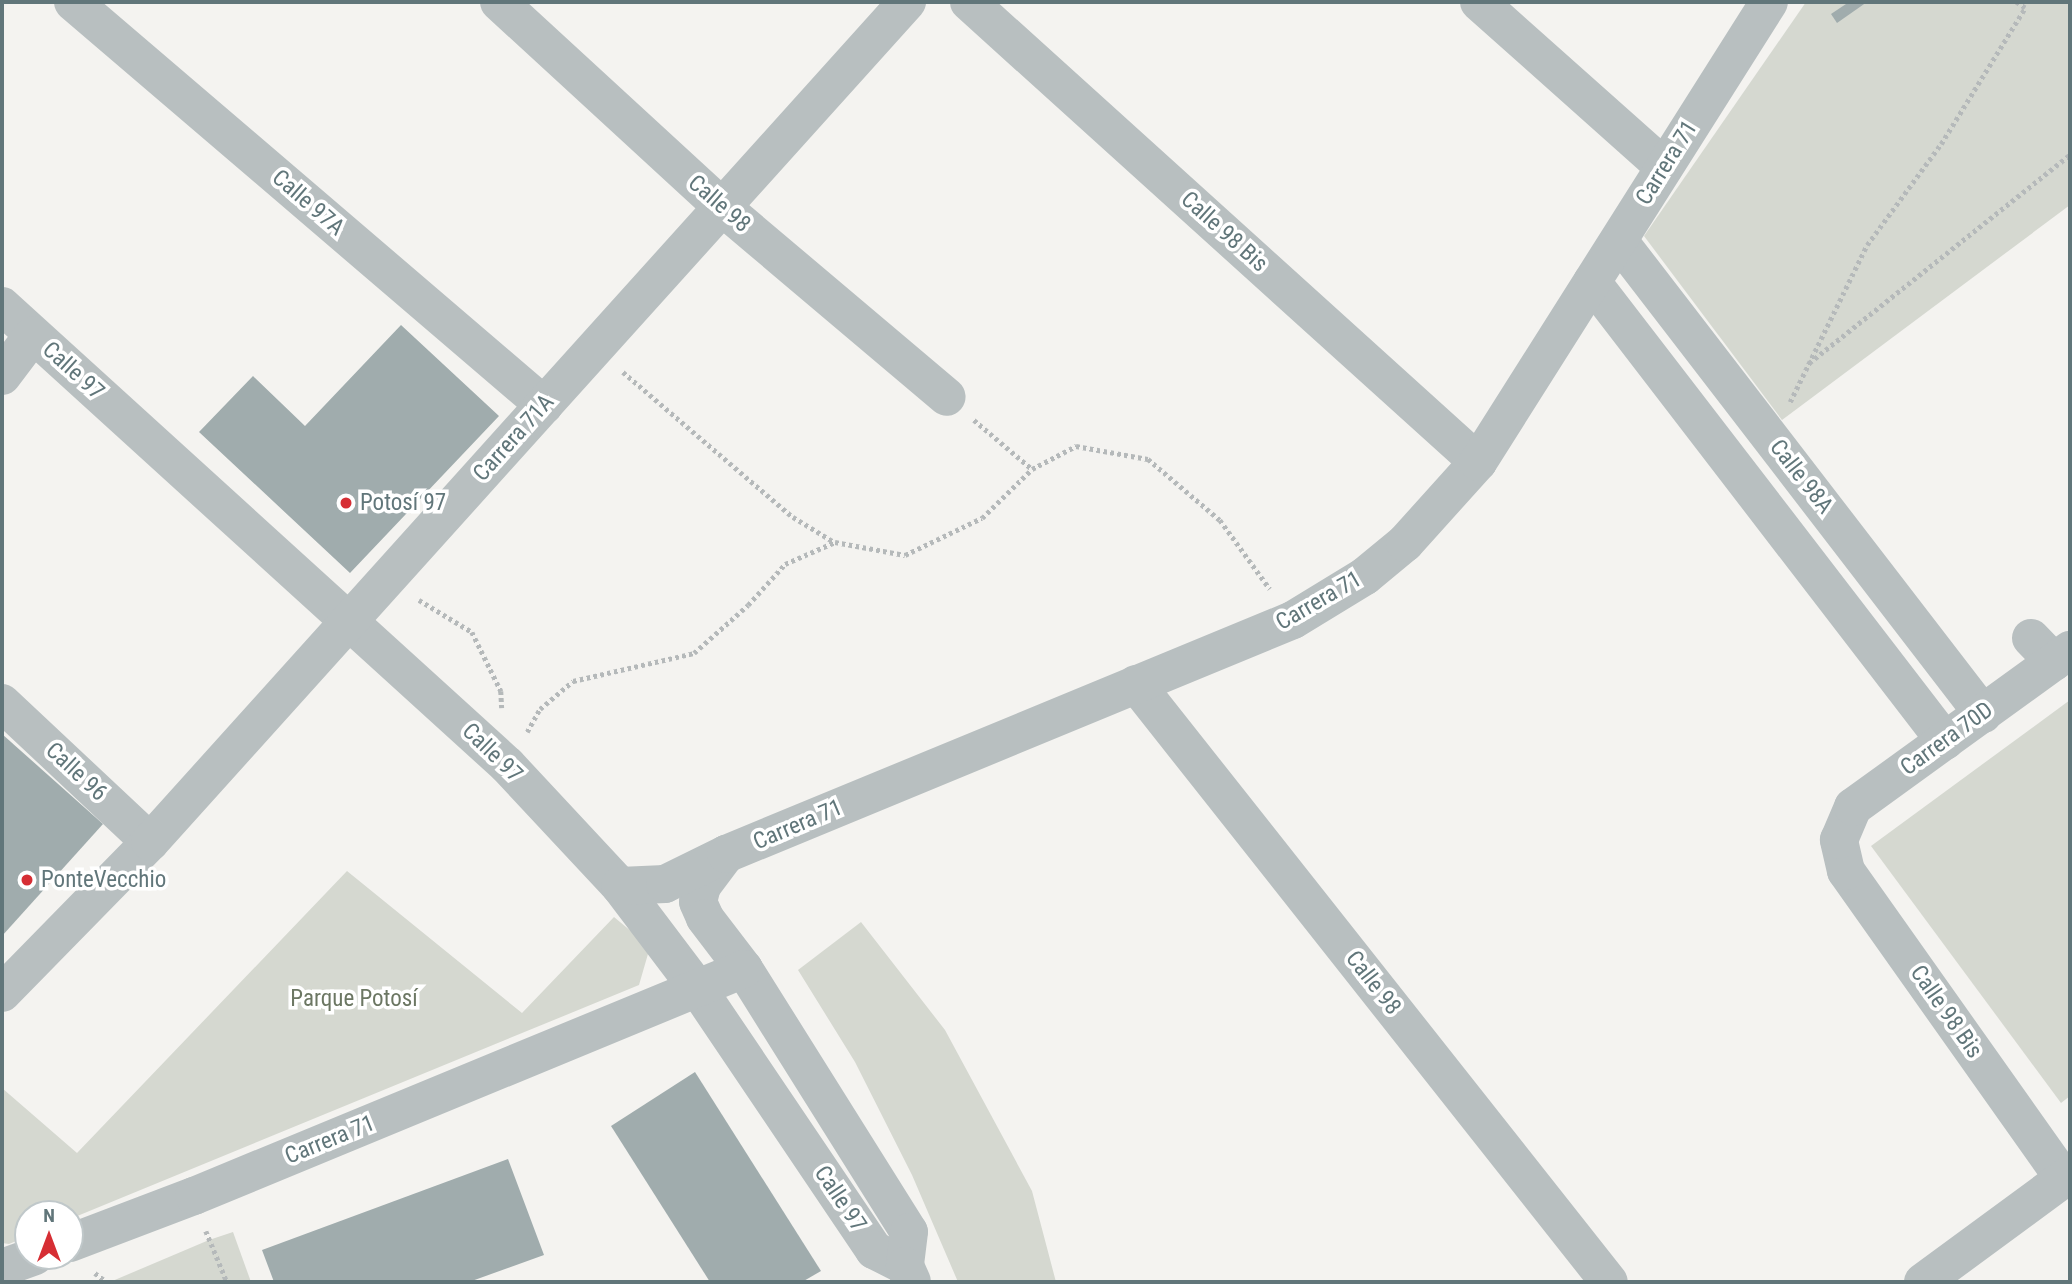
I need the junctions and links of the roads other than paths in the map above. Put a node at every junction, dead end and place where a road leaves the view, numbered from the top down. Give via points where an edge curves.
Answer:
1 (73, 2) edge
2 (499, 2) edge
3 (907, 2) edge
4 (969, 2) edge
5 (1479, 2) edge
6 (1769, 2) edge
7 (1664, 167) junction
8 (722, 207) junction
9 (1619, 241) junction
10 (1592, 282) junction
11 (2, 306) edge
12 (33, 335) junction
13 (2, 376) edge
14 (947, 397) road end
15 (544, 405) junction
16 (1478, 461) junction
17 (349, 621) junction
18 (2052, 650) edge
19 (1136, 684) junction
20 (2, 703) edge
21 (1983, 713) junction
22 (1945, 741) junction
23 (1839, 839) joint
24 (150, 842) junction
25 (726, 855) junction
26 (620, 886) junction
27 (744, 969) junction
28 (698, 989) junction
29 (2, 992) edge
30 (2067, 1176) edge
31 (84, 1238) edge
32 (909, 1274) edge
33 (1609, 1282) edge
34 (1923, 1282) edge

1 - 15 street, Calle 97A
2 - 8 street, Calle 98
3 - 8 street, Carrera 71A
4 - 16 street, Calle 98 Bis
5 - 7 street
6 - 7 street, Carrera 71
7 - 9 street, Carrera 71
8 - 14 street, Calle 98
8 - 15 street, Carrera 71A
9 - 10 street, Carrera 71
9 - 21 street, Calle 98A
10 - 16 street, Carrera 71
10 - 22 street, Calle 98A
11 - 12 street, Calle 97
12 - 13 street
12 - 17 street, Calle 97
15 - 17 street, Carrera 71A
16 - 19 street, Carrera 71 via 1405,543 1364,576 1293,620
17 - 24 street, Carrera 71A
17 - 26 street, Calle 97 via 507,765
18 - 21 street, Carrera 70D
19 - 25 street, Carrera 71
19 - 33 street, Calle 98
20 - 24 street, Calle 96
21 - 22 street, Carrera 70D
22 - 23 street, Carrera 70D via 1853,807
23 - 30 street, Calle 98 Bis via 1846,871
24 - 29 street, Carrera 71A
25 - 26 street, Carrera 71 via 665,884
25 - 27 street, Calle 97 via 702,886 698,902
26 - 28 street, Calle 97
27 - 28 street, Carrera 71
27 - 32 street, Calle 97 via 909,1233
28 - 31 street, Carrera 71
28 - 32 street, Calle 97 via 874,1250
30 - 34 street

